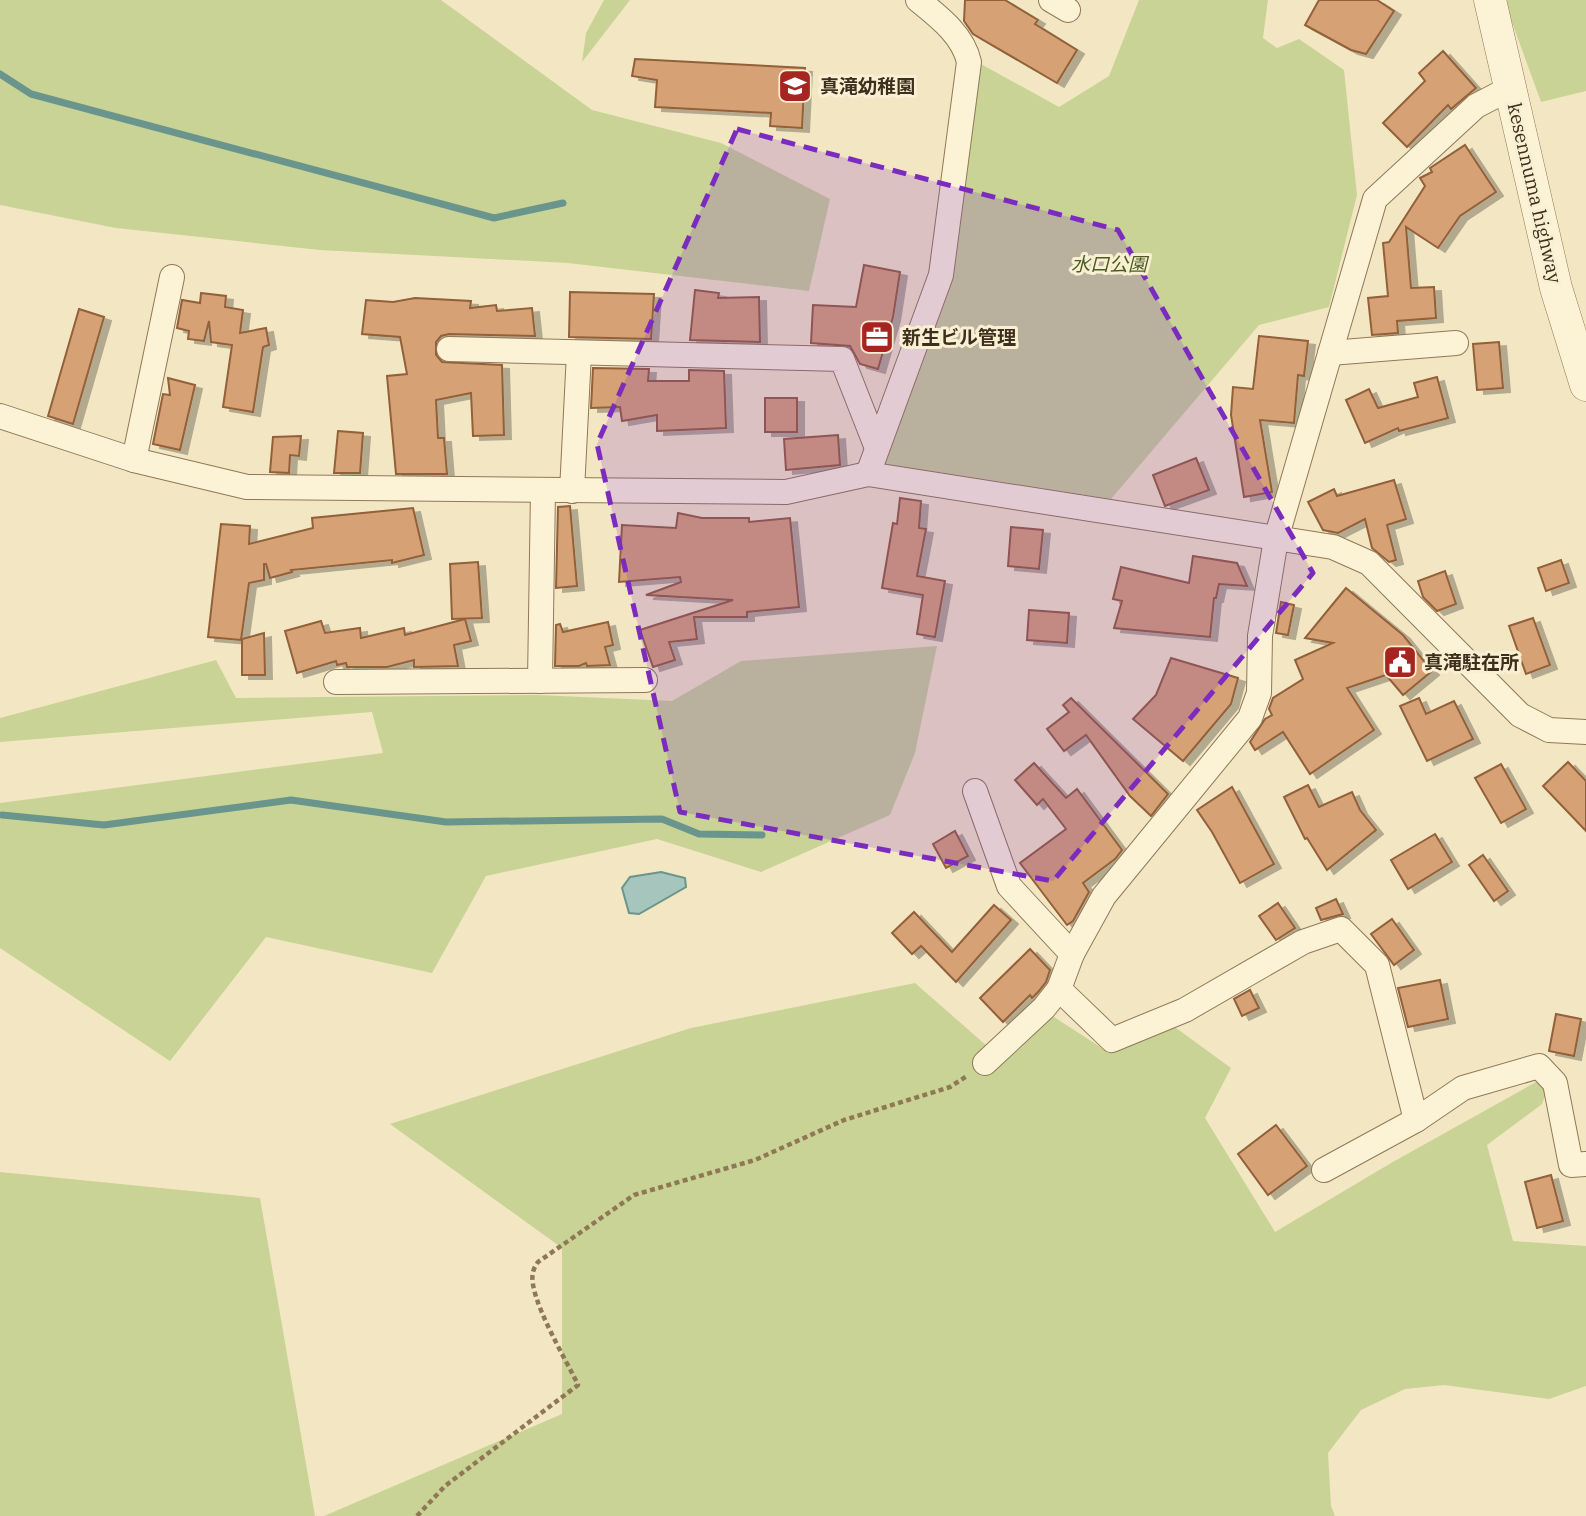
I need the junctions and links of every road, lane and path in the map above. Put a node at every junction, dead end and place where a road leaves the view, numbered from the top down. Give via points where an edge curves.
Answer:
1 (918, 0) edge
2 (1490, 0) edge
3 (949, 11) edge
4 (1512, 90) junction
5 (172, 277) dead end
6 (1456, 343) dead end
7 (449, 349) dead end
8 (579, 353) junction
9 (1330, 353) junction
10 (1586, 385) edge
11 (0, 416) edge
12 (877, 448) junction
13 (134, 460) junction
14 (868, 474) junction
15 (543, 490) junction
16 (572, 491) junction
17 (1276, 539) junction
18 (645, 680) dead end
19 (540, 681) junction
20 (336, 682) dead end
21 (1586, 732) edge
22 (975, 791) dead end
23 (1072, 954) junction
24 (1059, 989) junction
25 (985, 1063) joint
26 (1416, 1120) junction
27 (1586, 1164) edge
28 (1324, 1170) dead end
29 (417, 1516) edge

1 - 3 street
2 - 4 street, kesennuma highway
3 - 12 street via 969,62 942,275
4 - 9 street via 1476,106 1375,199
4 - 10 street, kesennuma highway via 1556,288
5 - 13 street
6 - 9 street
7 - 8 street
8 - 12 street via 842,359
8 - 16 street
9 - 17 street
11 - 13 street
12 - 14 street
13 - 15 street via 247,487
14 - 16 street via 786,492
14 - 17 street
15 - 16 street
15 - 19 street
17 - 21 street via 1333,547 1369,563 1520,715 1549,730
17 - 23 street via 1260,636 1259,693 1250,718 1104,896
18 - 19 street
19 - 20 street
22 - 23 street via 1009,886
23 - 24 street
24 - 25 street
24 - 26 street via 1112,1040 1185,1010 1303,942 1341,929 1377,965
25 - 29 path via 950,1087 844,1120 755,1160 634,1195 538,1262 532,1273 534,1292 578,1385 445,1486
26 - 27 street via 1463,1088 1539,1066 1555,1083 1571,1165
26 - 28 street

